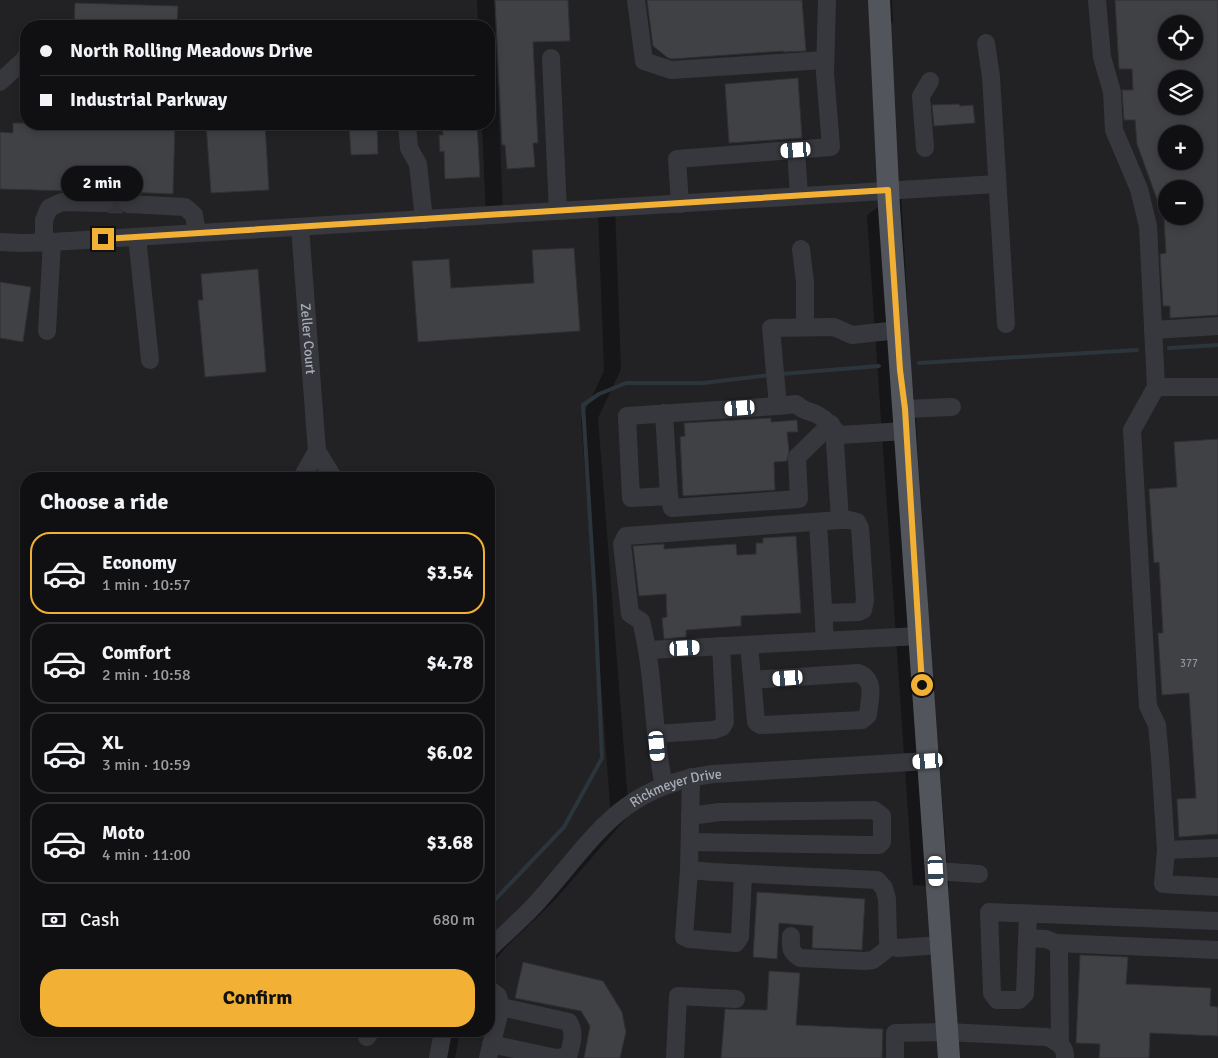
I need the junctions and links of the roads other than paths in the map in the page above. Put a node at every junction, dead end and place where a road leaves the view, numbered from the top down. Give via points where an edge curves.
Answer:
1 (636, 0) edge
2 (827, 0) edge
3 (879, 0) edge
4 (1097, 0) edge
5 (986, 43) dead end
6 (551, 58) dead end
7 (825, 60) junction
8 (20, 64) edge
9 (930, 80) dead end
10 (0, 82) edge
11 (408, 130) edge
12 (925, 148) dead end
13 (796, 150) junction
14 (997, 184) junction
15 (888, 190) junction
16 (799, 196) junction
17 (104, 203) tunnel mouth
18 (128, 204) tunnel mouth
19 (680, 204) junction
20 (558, 211) junction
21 (424, 220) junction
22 (300, 227) junction
23 (197, 233) junction
24 (138, 237) junction
25 (0, 242) edge
26 (48, 242) junction
27 (802, 249) dead end
28 (1006, 324) dead end
29 (1218, 326) edge
30 (805, 327) junction
31 (898, 330) junction
32 (1153, 330) junction
33 (47, 331) dead end
34 (150, 360) dead end
35 (1156, 387) junction
36 (1218, 387) edge
37 (778, 406) junction
38 (952, 407) dead end
39 (664, 413) junction
40 (905, 420) junction
41 (835, 429) junction
42 (318, 451) junction
43 (305, 472) edge
44 (330, 472) edge
45 (670, 496) junction
46 (840, 520) junction
47 (818, 522) junction
48 (824, 613) junction
49 (919, 636) junction
50 (825, 641) junction
51 (749, 645) junction
52 (721, 646) junction
53 (648, 650) junction
54 (752, 680) junction
55 (656, 734) junction
56 (928, 761) junction
57 (691, 777) junction
58 (664, 786) junction
59 (690, 816) junction
60 (690, 842) junction
61 (1218, 848) edge
62 (1166, 850) junction
63 (689, 870) junction
64 (936, 871) junction
65 (743, 874) junction
66 (979, 874) dead end
67 (1218, 887) edge
68 (1028, 914) junction
69 (1218, 921) edge
70 (792, 936) dead end
71 (1027, 938) junction
72 (1056, 942) junction
73 (495, 943) edge
74 (941, 945) junction
75 (891, 946) junction
76 (1218, 950) edge
77 (495, 994) edge
78 (736, 999) dead end
79 (501, 1007) junction
80 (495, 1029) edge
81 (948, 1032) junction
82 (442, 1037) edge
83 (493, 1037) edge
84 (489, 1051) edge
85 (1062, 1051) edge
86 (438, 1058) edge
87 (675, 1058) edge
88 (895, 1058) edge
89 (949, 1058) edge

1 - 7 street via 644,61 671,70
2 - 7 street
3 - 15 main road
4 - 32 street via 1102,57 1112,92 1114,130 1134,176 1148,226
5 - 14 street
6 - 20 street
7 - 13 street via 831,147
8 - 10 street
9 - 12 street via 921,96
11 - 21 street via 409,148 418,164
13 - 16 street
13 - 19 street via 677,159
14 - 15 street
14 - 28 street
15 - 16 street
15 - 31 main road
16 - 19 street
17 - 26 street via 62,202 49,208 44,220
18 - 23 street via 185,208 194,215
19 - 20 street
20 - 21 street
21 - 22 street
22 - 23 street
22 - 42 street, Zeller Court
23 - 24 street
24 - 26 street
24 - 34 street
25 - 26 street
26 - 33 street
27 - 30 street
29 - 32 street
30 - 31 street via 834,327 852,335
30 - 37 street via 771,328
31 - 40 main road
32 - 35 street
35 - 36 street
35 - 62 street via 1132,430 1148,706 1157,726
37 - 39 street
37 - 41 street via 796,404 804,411 817,414
38 - 40 street
39 - 45 street
39 - 45 street via 627,416 630,498
40 - 41 street
40 - 49 main road
41 - 45 street via 797,457 799,499 672,508
41 - 46 street
42 - 43 street
42 - 44 street
46 - 47 street
46 - 48 street via 858,522 860,528 865,600 863,610 858,612
47 - 48 street
47 - 53 street via 626,536 622,544 630,614 641,621
48 - 50 street
49 - 50 street
49 - 56 main road
50 - 51 street
51 - 52 street
51 - 54 street
52 - 53 street
52 - 55 street via 725,722 722,727
53 - 55 street
54 - 54 street via 756,722 760,726 862,720 868,715 870,683 866,676 858,673
55 - 58 street
56 - 57 street, Rickmeyer Drive
56 - 64 main road
57 - 58 street, Rickmeyer Drive
57 - 59 street
58 - 73 street, Rickmeyer Drive via 638,798 612,817 536,904
59 - 60 street
59 - 60 street via 720,812 874,810 882,816 882,842 879,844
60 - 63 street
61 - 62 street
62 - 67 street via 1163,884
63 - 65 street
63 - 65 street via 684,937 736,943 740,938
64 - 66 street
64 - 74 main road
65 - 75 street via 877,880 887,899 888,941
68 - 69 street
68 - 71 street
68 - 71 street via 989,912 992,993 997,1000 1019,1000 1025,994
70 - 75 street via 791,949 800,958 874,960
71 - 72 street
72 - 76 street
72 - 85 street via 1059,950
74 - 75 street
74 - 81 main road
77 - 79 street
78 - 87 street via 678,996
79 - 80 street
79 - 84 street via 569,1022 573,1036 569,1054 556,1058
81 - 85 street via 1048,1037
81 - 88 street via 895,1033
81 - 89 main road
82 - 86 street
83 - 84 street

